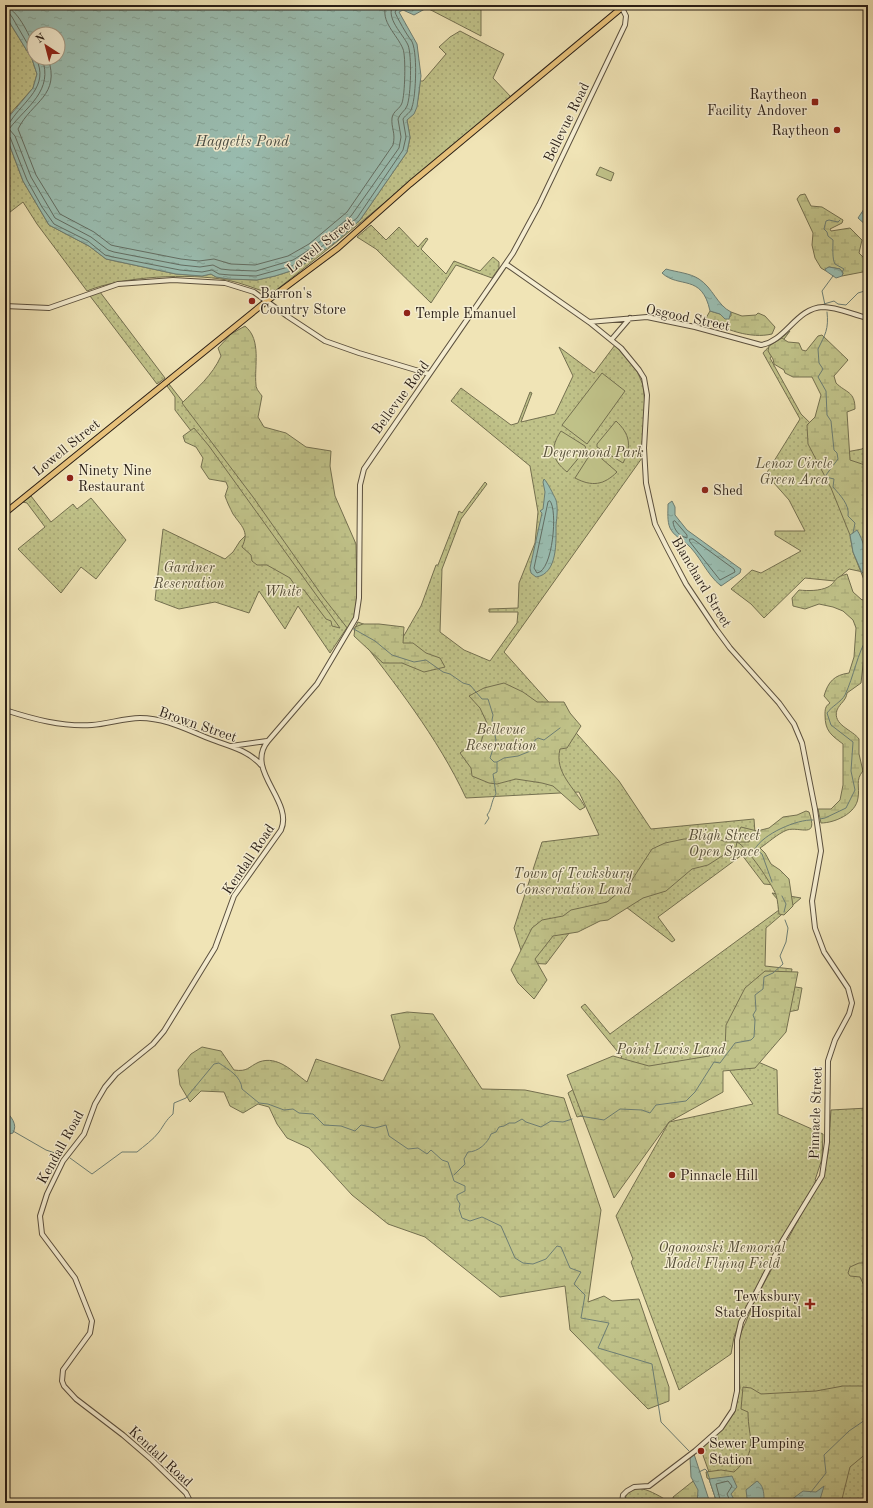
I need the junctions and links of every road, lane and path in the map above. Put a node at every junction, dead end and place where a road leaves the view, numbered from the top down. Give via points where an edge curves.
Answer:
1 (624, 7) edge
2 (506, 264) junction
3 (267, 301) junction
4 (5, 306) edge
5 (630, 318) junction
6 (868, 318) edge
7 (588, 322) junction
8 (612, 339) junction
9 (430, 374) junction
10 (5, 513) edge
11 (5, 710) edge
12 (268, 741) junction
13 (230, 746) junction
14 (262, 765) junction
15 (809, 780) joint
16 (280, 808) joint
17 (191, 1503) edge
18 (622, 1503) edge

1 - 2 street, Bellevue Road via 625,25 536,211
1 - 3 main road, Lowell Street via 410,184 338,248
2 - 7 street
2 - 9 street, Bellevue Road
3 - 4 street via 254,292 225,283 174,280 111,285 49,308
3 - 9 street via 326,341
3 - 10 main road, Lowell Street
5 - 6 street, Osgood Street via 647,317 676,322 761,345 771,343 805,313 817,308 828,308
5 - 7 street, Osgood Street
5 - 8 street
7 - 8 street, Blanchard Street
8 - 15 street, Blanchard Street via 636,365 645,384 647,395 644,458 649,502 657,528 686,584 730,648 779,703 794,724 802,743
9 - 12 street, Bellevue Road via 374,451 361,477 359,598 356,618 317,684
11 - 13 street, Brown Street via 44,721 89,725 133,718 150,719 174,724
12 - 13 street
12 - 14 street, Bellevue Road via 262,749
13 - 14 street, Brown Street
14 - 16 street, Bellevue Road
15 - 18 street, Pinnacle Street via 821,852 812,902 815,928 824,952 848,988 852,1003 828,1061 827,1142 824,1168 741,1322 736,1350 738,1391 730,1417 710,1438 649,1486 634,1487 627,1491 623,1495
16 - 17 street, Kendall Road via 284,821 281,830 234,896 218,942 200,974 157,1040 105,1086 84,1134 56,1174 40,1216 42,1234 75,1278 92,1321 90,1333 63,1370 64,1386 76,1399 152,1460 186,1493

